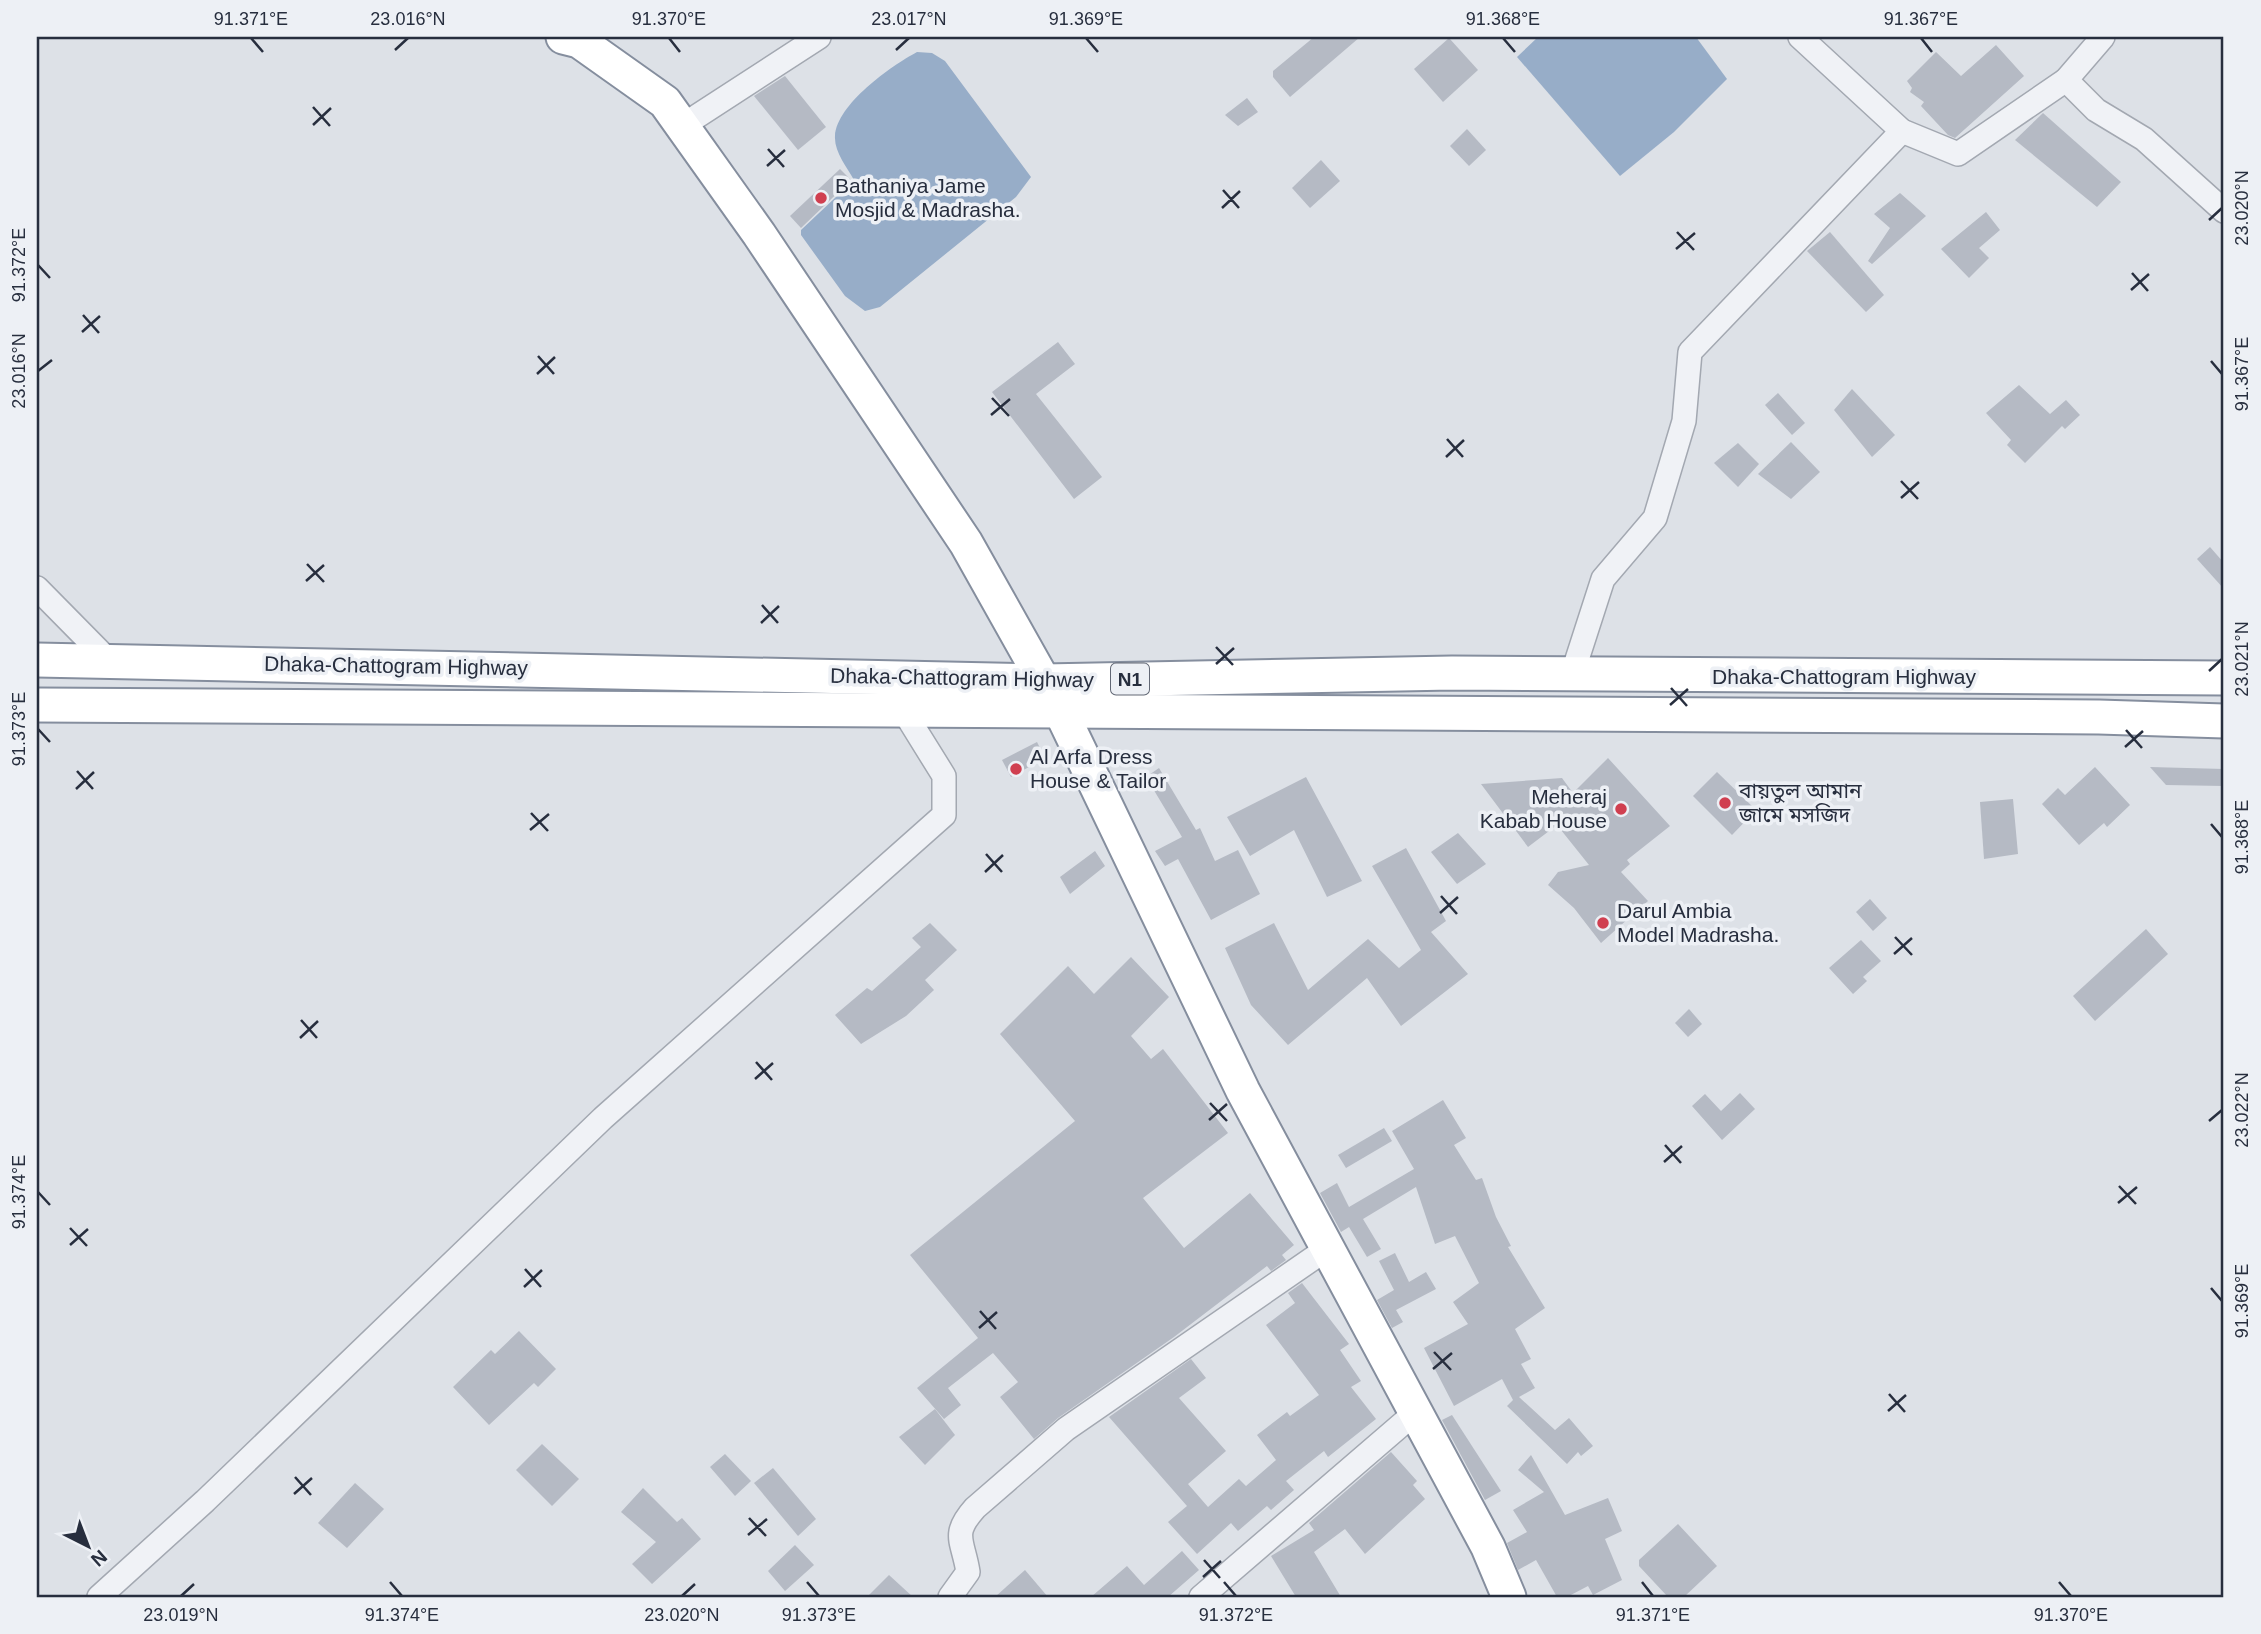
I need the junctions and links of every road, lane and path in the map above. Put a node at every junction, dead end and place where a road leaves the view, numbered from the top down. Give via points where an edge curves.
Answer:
1 (563, 37) edge
2 (819, 37) edge
3 (1800, 37) edge
4 (2103, 37) edge
5 (2066, 80) junction
6 (682, 126) junction
7 (1902, 131) junction
8 (2224, 211) edge
9 (37, 588) edge
10 (37, 660) edge
11 (109, 661) junction
12 (1572, 675) junction
13 (2224, 678) edge
14 (1044, 681) junction
15 (37, 705) edge
16 (903, 710) junction
17 (1061, 712) junction
18 (2224, 721) edge
19 (1328, 1248) junction
20 (1416, 1412) junction
21 (99, 1597) edge
22 (950, 1597) edge
23 (1201, 1597) edge
24 (1509, 1597) edge

1 - 6 highway via 579,41 665,102
2 - 6 street
3 - 7 street
4 - 5 street
5 - 7 street via 1958,154
5 - 8 street via 2096,110 2144,139
6 - 14 highway via 966,543
7 - 12 street via 1690,352 1684,421 1655,518 1603,579
9 - 11 street
10 - 11 highway, Dhaka-Chattogram Highway / N1
11 - 14 highway, Dhaka-Chattogram Highway / N1
12 - 13 highway, Dhaka-Chattogram Highway / N1
12 - 14 highway, Dhaka-Chattogram Highway / N1
14 - 17 highway
15 - 16 highway, Dhaka-Chattogram Highway / N1
16 - 17 highway, Dhaka-Chattogram Highway / N1
16 - 21 street via 944,776 944,815 603,1118
17 - 18 highway, Dhaka-Chattogram Highway / N1
17 - 19 highway via 1243,1091
19 - 20 highway
19 - 22 street via 1066,1429 975,1508 958,1535 968,1572
20 - 23 street
20 - 24 highway via 1488,1547

